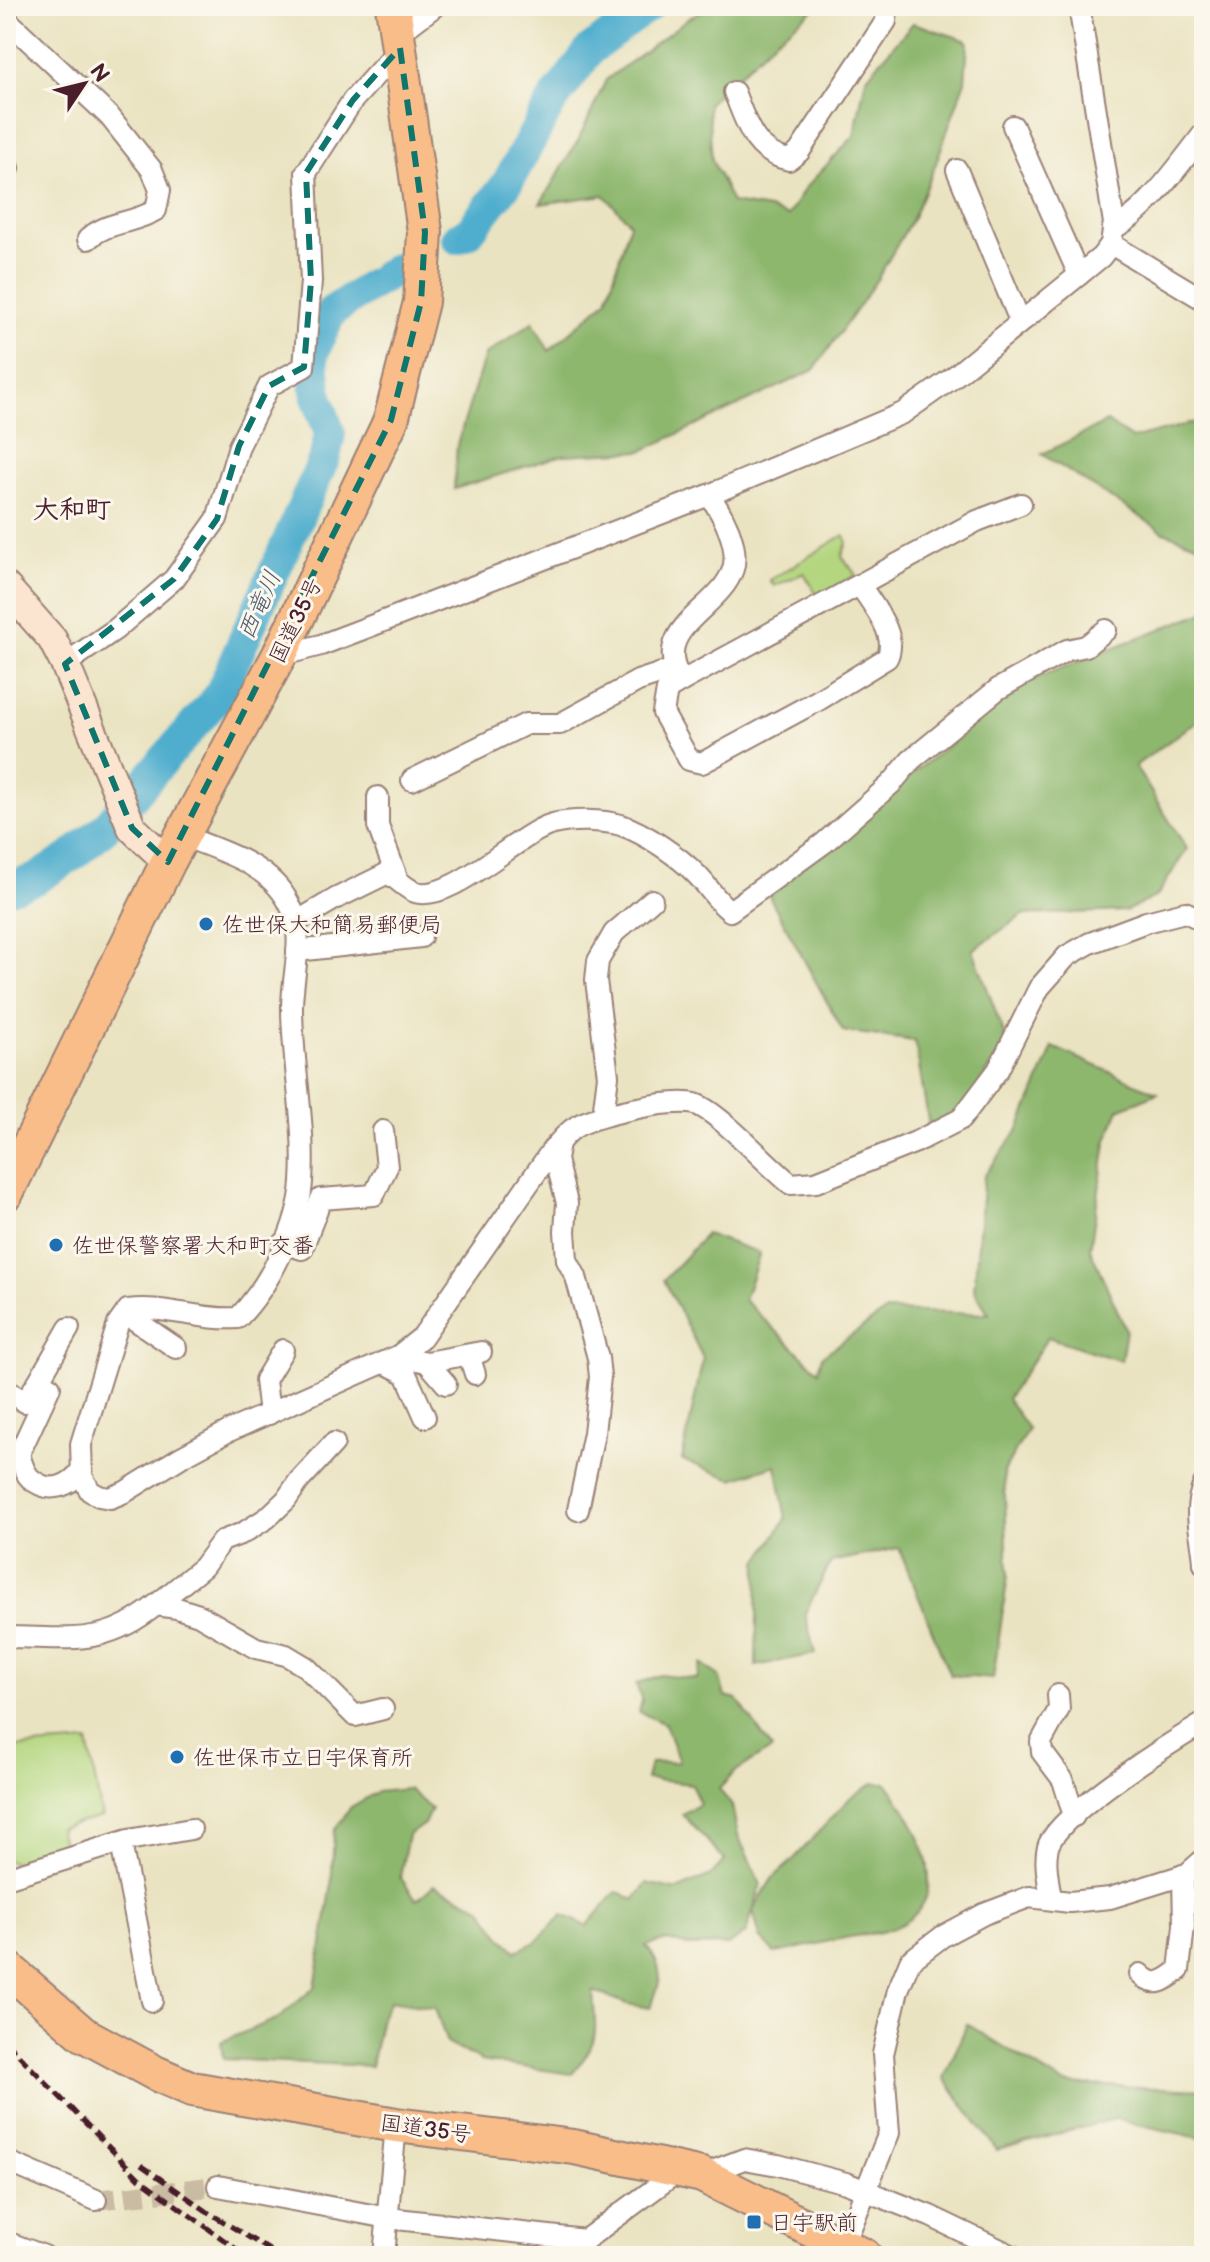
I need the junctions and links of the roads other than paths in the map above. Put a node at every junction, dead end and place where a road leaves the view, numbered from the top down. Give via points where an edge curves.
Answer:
1 (435, 6) edge
2 (887, 6) edge
3 (1079, 6) edge
4 (6, 19) edge
5 (397, 30) edge
6 (734, 92) dead end
7 (1013, 126) dead end
8 (1204, 133) edge
9 (957, 170) dead end
10 (1112, 236) junction
11 (88, 239) dead end
12 (1079, 275) junction
13 (1204, 300) edge
14 (1020, 321) junction
15 (709, 495) junction
16 (1021, 504) dead end
17 (860, 585) junction
18 (6, 587) edge
19 (1106, 630) dead end
20 (279, 656) junction
21 (65, 664) junction
22 (678, 675) junction
23 (412, 780) dead end
24 (378, 797) dead end
25 (176, 849) junction
26 (398, 880) junction
27 (652, 900) dead end
28 (1204, 921) edge
29 (296, 922) junction
30 (421, 937) dead end
31 (297, 951) junction
32 (603, 1115) junction
33 (383, 1131) dead end
34 (559, 1143) junction
35 (6, 1193) edge
36 (284, 1243) junction
37 (126, 1314) junction
38 (69, 1328) dead end
39 (176, 1348) dead end
40 (283, 1350) dead end
41 (390, 1359) junction
42 (475, 1360) dead end
43 (427, 1362) junction
44 (38, 1382) junction
45 (446, 1384) dead end
46 (6, 1390) edge
47 (269, 1414) junction
48 (425, 1417) dead end
49 (334, 1443) dead end
50 (82, 1469) junction
51 (1204, 1484) edge
52 (578, 1510) dead end
53 (1204, 1564) edge
54 (156, 1605) junction
55 (6, 1637) edge
56 (1058, 1695) dead end
57 (383, 1709) dead end
58 (1204, 1723) edge
59 (1074, 1816) junction
60 (191, 1829) dead end
61 (121, 1843) junction
62 (1204, 1859) edge
63 (1183, 1875) junction
64 (6, 1878) edge
65 (1051, 1899) junction
66 (6, 1967) edge
67 (1140, 1974) dead end
68 (152, 2001) dead end
69 (396, 2125) junction
70 (6, 2161) edge
71 (691, 2172) junction
72 (218, 2186) tunnel mouth
73 (866, 2192) junction
74 (96, 2200) tunnel mouth
75 (388, 2218) junction
76 (6, 2242) edge
77 (849, 2252) edge
78 (44, 2256) edge
79 (384, 2256) edge
80 (1013, 2256) edge

1 - 5 street
2 - 6 street via 886,21 789,160 778,158 752,137
3 - 10 street
4 - 11 street via 110,117 152,170 160,190 156,210 100,228
5 - 20 highway, 国道35号 via 425,232 421,302 391,420
5 - 21 street via 306,173 311,281 304,367 269,386 239,446 217,519 174,579
7 - 12 street
8 - 10 street
9 - 14 street
10 - 12 street via 1101,257
10 - 13 street
12 - 14 street
14 - 15 street via 903,413
15 - 20 street
15 - 22 street via 721,511 734,565 679,634
16 - 17 street via 977,521
17 - 22 street
17 - 22 street via 889,635 887,658 702,763 689,760 663,713 667,690
18 - 21 street via 52,639
19 - 26 street via 1086,646 1067,650 998,689 911,760 824,843 730,911 696,874 650,838 620,825 589,821 553,824 533,833 476,871 430,893 414,892
20 - 25 highway, 国道35号
21 - 25 street via 132,828
22 - 23 street via 638,681 560,724 526,724
24 - 26 street via 378,826
25 - 29 street via 248,864 273,879
25 - 35 highway, 国道35号
26 - 29 street via 388,873
27 - 32 street via 614,933 598,961 608,1076
28 - 32 street via 1185,912 1172,915 1067,956 1039,988 998,1070 961,1119 816,1182 791,1184 696,1104 666,1103
29 - 31 street
30 - 31 street
31 - 36 street via 292,1011 302,1184
32 - 34 street via 574,1127
33 - 36 street via 387,1167 374,1195 321,1199 302,1249
34 - 41 street via 422,1337
34 - 52 street via 556,1160 567,1203 567,1260 576,1277 600,1377
36 - 37 street via 265,1283 238,1318 205,1318 148,1307
37 - 39 street
37 - 50 street via 118,1324 84,1428
38 - 44 street
40 - 47 street via 265,1380
41 - 43 street
41 - 47 street
41 - 48 street via 406,1374
42 - 43 street
43 - 45 street
44 - 46 street via 25,1402
44 - 50 street via 50,1387 19,1454 23,1466 31,1478 63,1487
47 - 50 street via 110,1498 90,1491
49 - 54 street via 267,1518 222,1541 203,1567
51 - 53 street via 1197,1524
54 - 55 street via 115,1632 96,1637
54 - 57 street via 199,1615 256,1648 286,1655 306,1667 355,1716
56 - 59 street via 1059,1709 1041,1742 1042,1752 1063,1780
58 - 59 street via 1131,1769
59 - 65 street via 1050,1842
60 - 61 street
61 - 64 street
61 - 68 street
62 - 63 street
63 - 65 street via 1110,1898
63 - 67 street via 1179,1970 1157,1983
65 - 73 street via 1029,1897 984,1914 910,1961 883,2054 889,2133
66 - 69 highway, 国道35号 via 83,2034 192,2089
69 - 71 highway, 国道35号 via 574,2147
69 - 75 street
70 - 74 street
71 - 73 street via 744,2159
71 - 75 street via 585,2240
71 - 77 highway, 国道35号
72 - 75 street
73 - 77 street
73 - 80 street
75 - 79 street
76 - 78 street

